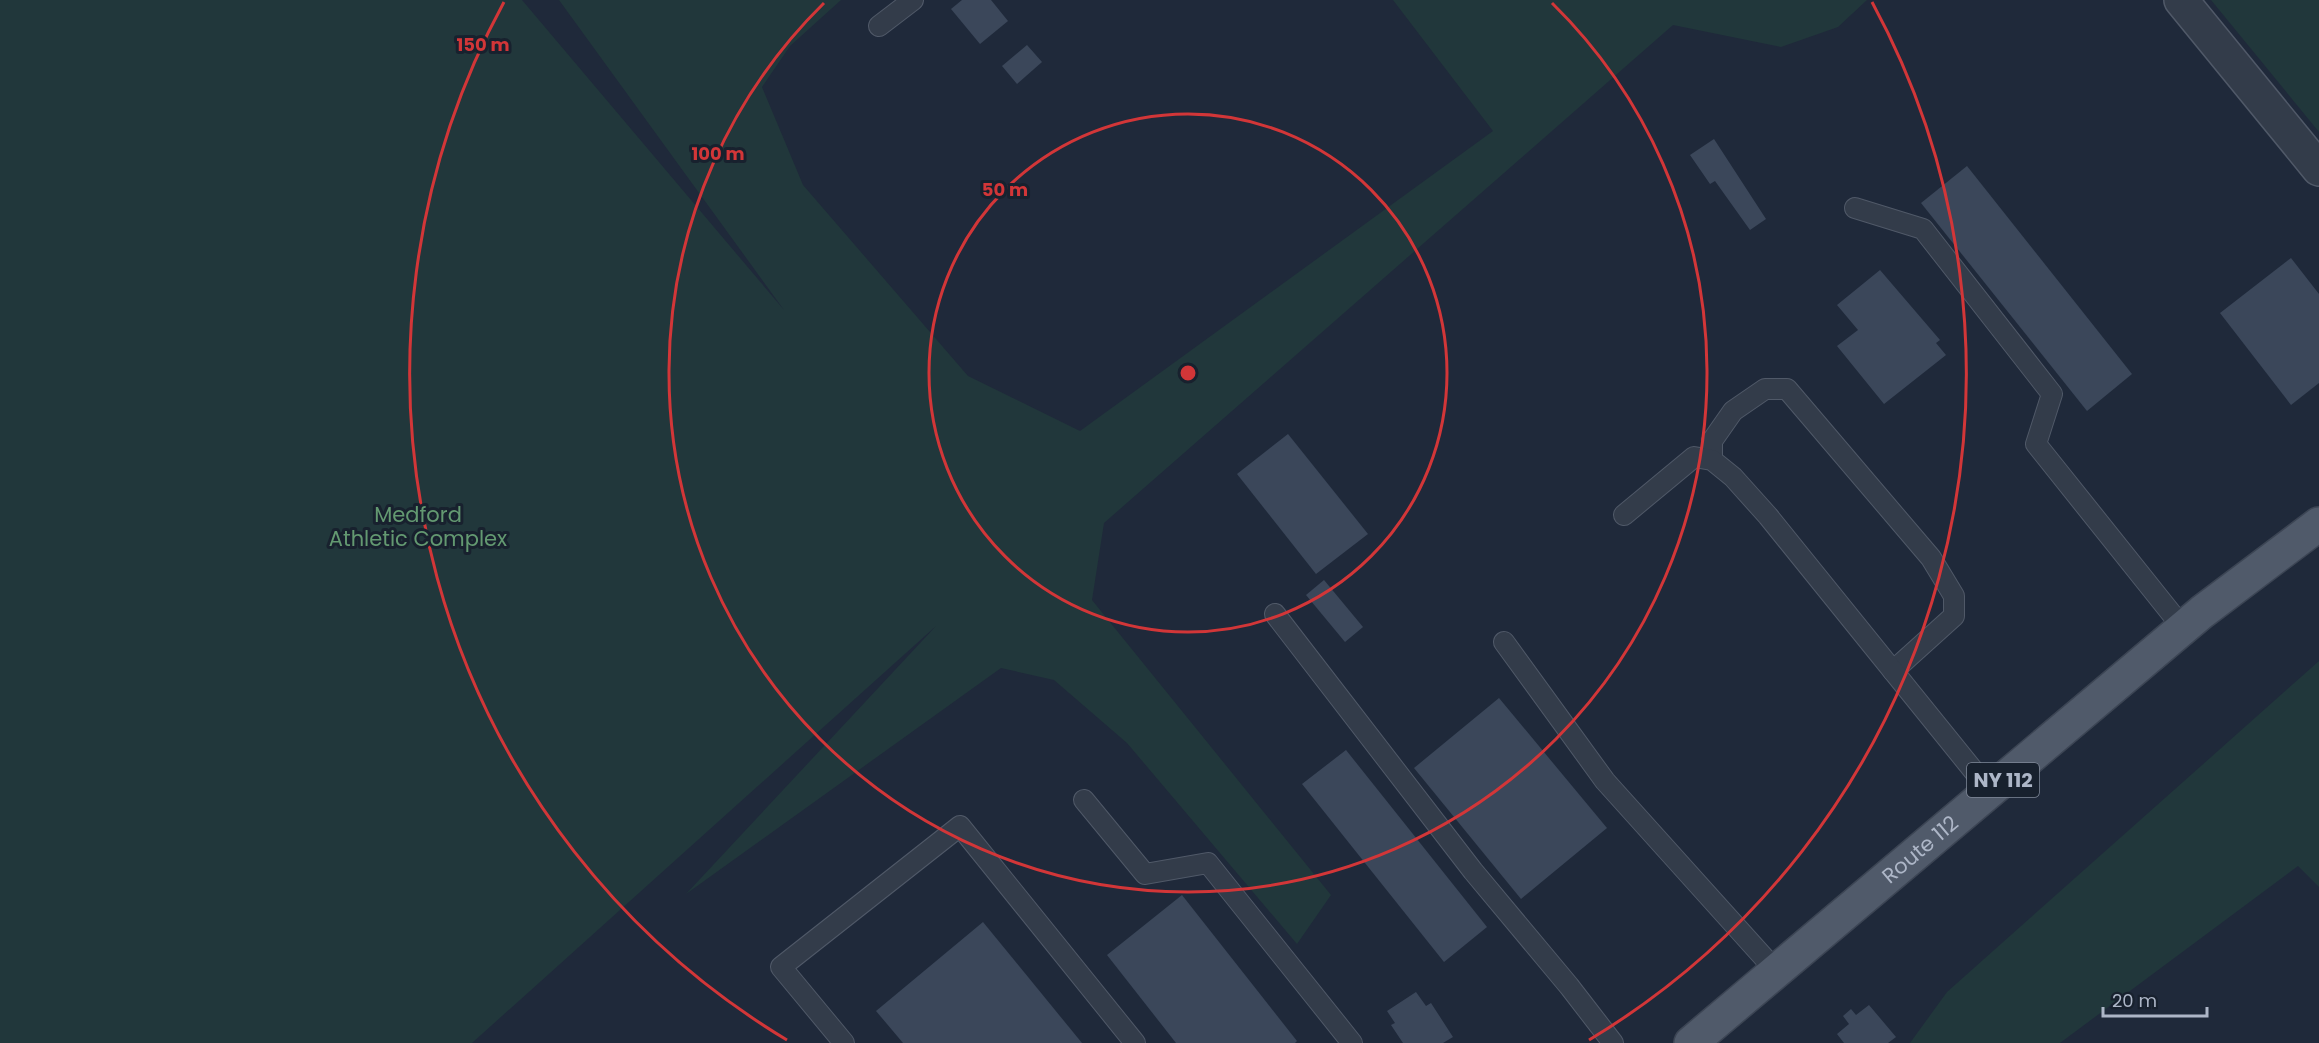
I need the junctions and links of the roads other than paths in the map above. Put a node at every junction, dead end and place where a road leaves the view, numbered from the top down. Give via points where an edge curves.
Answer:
1 (913, 0) edge
2 (2181, 0) edge
3 (879, 26) dead end
4 (2319, 169) edge
5 (1855, 208) dead end
6 (1712, 460) junction
7 (1624, 515) dead end
8 (2319, 524) edge
9 (1275, 614) dead end
10 (2183, 628) junction
11 (1504, 642) dead end
12 (1893, 671) junction
13 (1990, 791) junction
14 (1084, 800) dead end
15 (1776, 971) junction
16 (843, 1043) edge
17 (1135, 1043) edge
18 (1352, 1043) edge
19 (1613, 1043) edge
20 (1691, 1043) edge

1 - 3 lane
2 - 4 street
5 - 10 lane via 1923,229 2052,394 2036,444
6 - 7 lane via 1694,457
6 - 12 lane via 1768,516
6 - 12 lane via 1712,441 1733,411 1765,389 1787,389 1931,558 1954,596 1954,616
8 - 10 main road, Route 112 / NY 112
9 - 19 lane via 1473,871
10 - 13 main road, Route 112 / NY 112
11 - 15 lane via 1605,781
12 - 13 lane
13 - 15 main road, Route 112 / NY 112
14 - 18 lane via 1145,874 1208,863
15 - 20 main road, Route 112 / NY 112
16 - 17 lane via 781,967 960,826

